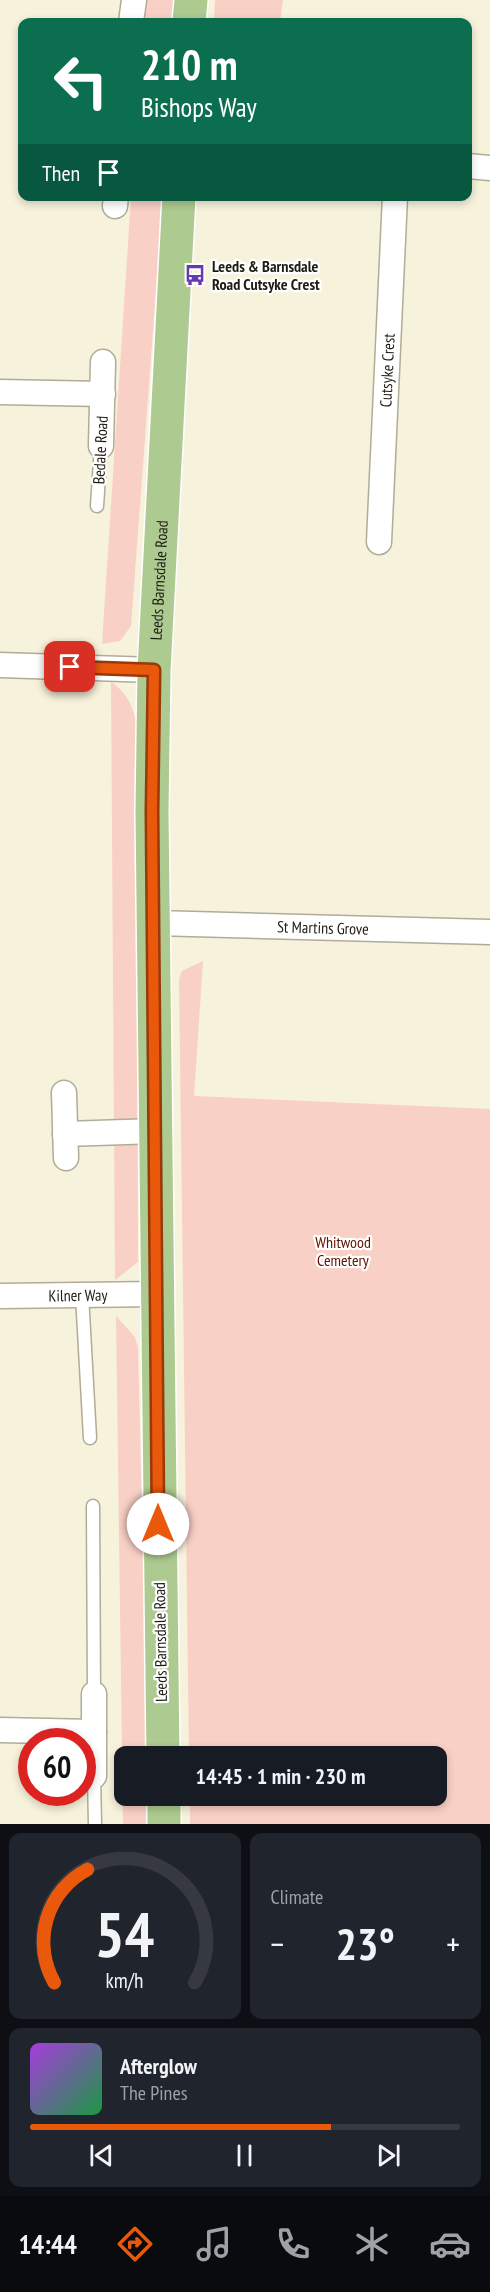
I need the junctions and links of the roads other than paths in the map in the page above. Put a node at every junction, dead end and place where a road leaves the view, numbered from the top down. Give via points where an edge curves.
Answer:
1 (134, 0) edge
2 (190, 0) edge
3 (132, 18) edge
4 (189, 18) edge
5 (472, 166) edge
6 (490, 168) edge
7 (179, 201) edge
8 (395, 201) edge
9 (103, 362) dead end
10 (0, 392) edge
11 (103, 394) junction
12 (101, 446) joint
13 (97, 506) dead end
14 (379, 542) dead end
15 (0, 666) edge
16 (154, 670) junction
17 (154, 923) junction
18 (490, 932) edge
19 (64, 1093) dead end
20 (156, 1131) junction
21 (65, 1134) junction
22 (66, 1158) dead end
23 (157, 1294) junction
24 (82, 1295) junction
25 (0, 1296) edge
26 (90, 1438) dead end
27 (93, 1506) dead end
28 (94, 1694) joint
29 (94, 1728) edge
30 (0, 1730) edge
31 (18, 1730) edge
32 (163, 1746) edge
33 (95, 1806) edge
34 (164, 1806) edge
35 (95, 1824) edge
36 (164, 1824) edge

1 - 3 street
2 - 4 main road
5 - 6 street
7 - 16 main road, Leeds Barnsdale Road
8 - 14 street, Cutsyke Crest
9 - 11 street, Bedale Road
10 - 11 street, Bedale Road
11 - 12 street, Bedale Road
12 - 13 lane, Bedale Road
15 - 16 street
16 - 17 main road, Leeds Barnsdale Road
17 - 18 street, St Martins Grove
17 - 20 main road, Leeds Barnsdale Road
19 - 21 street
20 - 21 street
20 - 23 main road, Leeds Barnsdale Road
21 - 22 street
23 - 24 street, Kilner Way
23 - 32 main road, Leeds Barnsdale Road
24 - 25 street, Kilner Way
24 - 26 lane
27 - 28 lane
28 - 29 street
30 - 31 street
33 - 35 lane
34 - 36 main road

